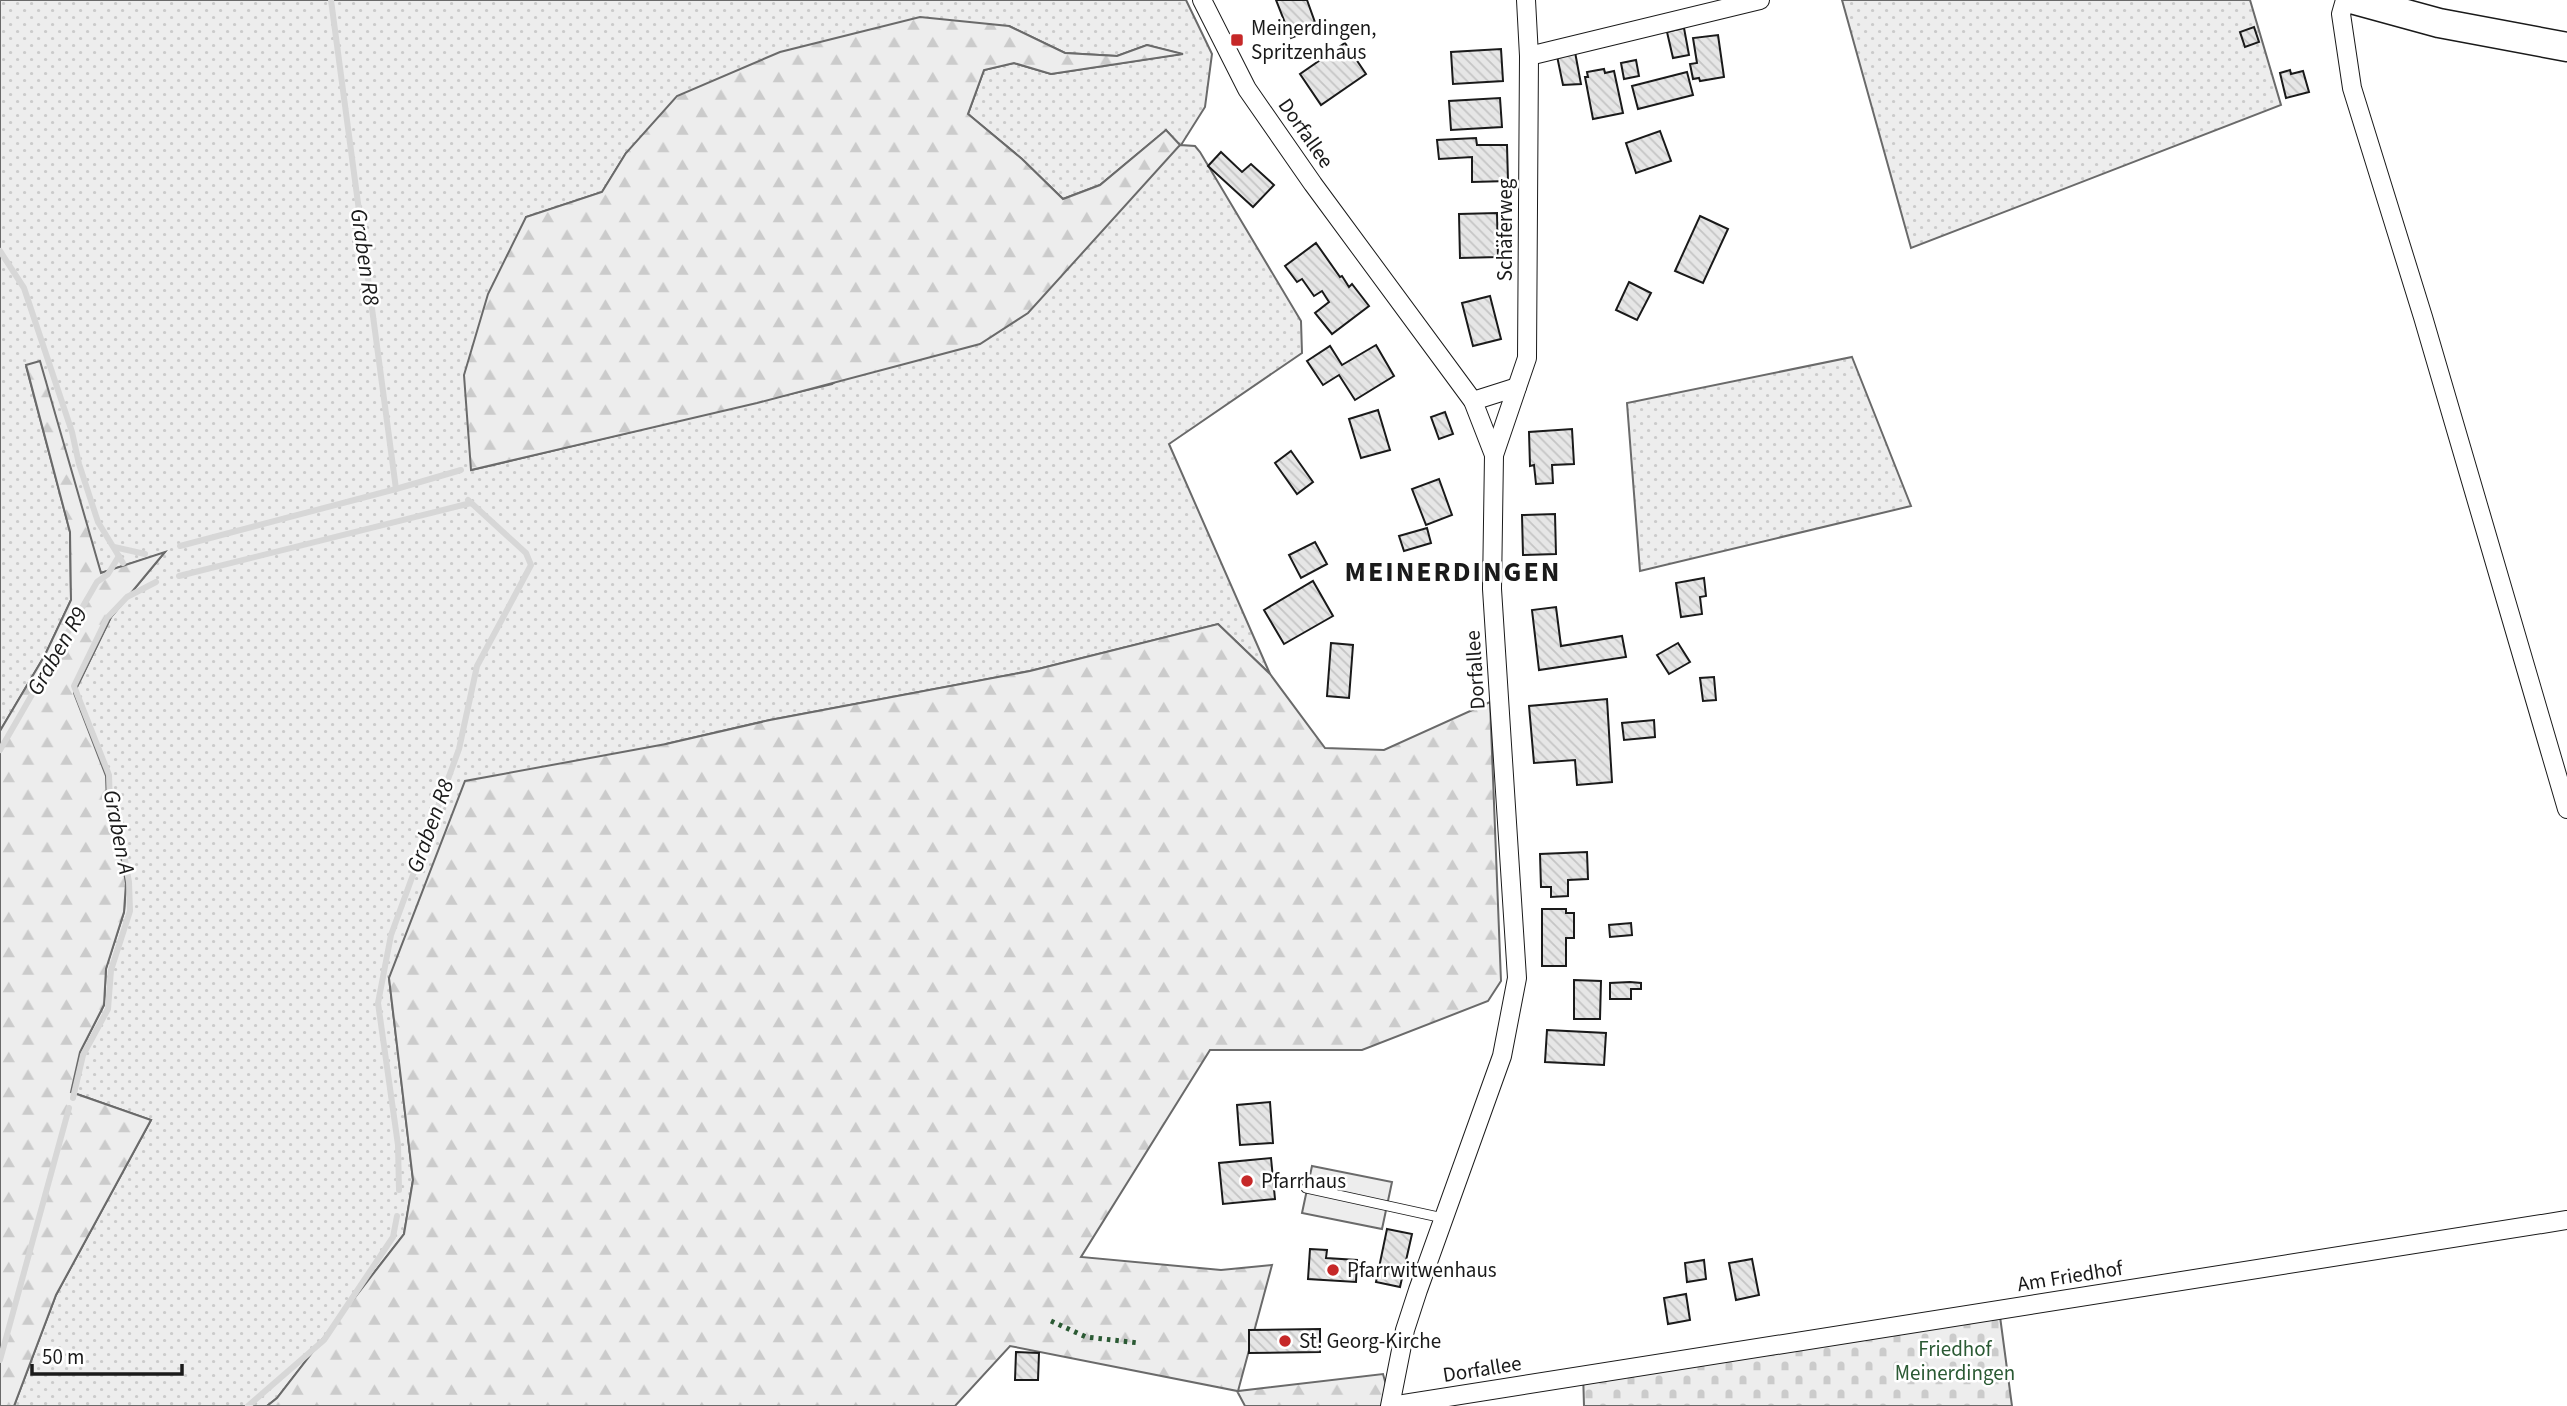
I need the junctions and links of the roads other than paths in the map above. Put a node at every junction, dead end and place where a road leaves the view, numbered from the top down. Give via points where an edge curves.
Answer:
1 (1202, 0) edge
2 (1526, 0) edge
3 (1760, 0) edge
4 (2345, 0) edge
5 (2355, 0) edge
6 (2567, 47) edge
7 (1529, 56) junction
8 (1517, 387) junction
9 (1474, 401) junction
10 (1494, 455) junction
11 (2567, 809) edge
12 (1306, 1188) dead end
13 (1443, 1218) junction
14 (2567, 1220) edge
15 (1580, 1376) joint
16 (1390, 1406) edge

1 - 9 street, Dorfallee via 1247,89
2 - 7 street, Schäferweg
3 - 7 street
4 - 11 street via 2341,14 2352,88
5 - 6 main road via 2439,23
7 - 8 street, Schäferweg via 1527,358
8 - 9 street
8 - 10 street, Schäferweg
9 - 10 street, Dorfallee
10 - 13 street, Dorfallee via 1492,589 1517,978 1502,1056
12 - 13 lane
13 - 16 street, Dorfallee via 1405,1330
14 - 15 street, Am Friedhof
15 - 16 street, Dorfallee

